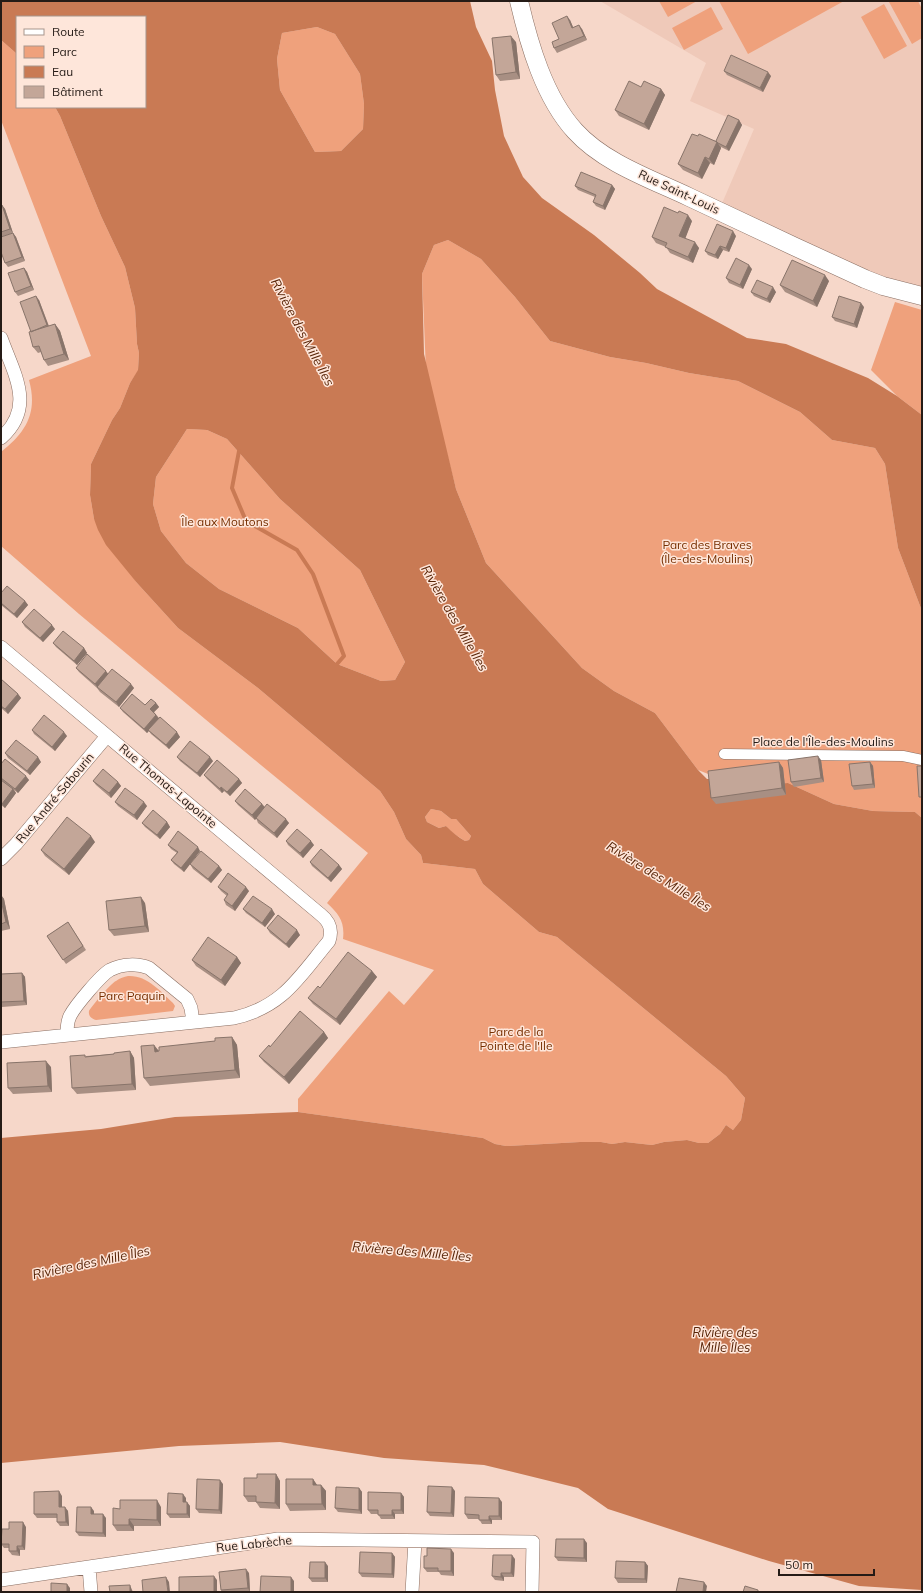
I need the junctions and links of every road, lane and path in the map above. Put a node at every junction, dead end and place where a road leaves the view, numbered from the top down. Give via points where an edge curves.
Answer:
1 (519, 1) edge
2 (922, 296) edge
3 (1, 338) edge
4 (1, 438) edge
5 (1, 647) edge
6 (107, 736) junction
7 (724, 754) dead end
8 (922, 760) edge
9 (1, 859) edge
10 (193, 1022) junction
11 (68, 1034) junction
12 (1, 1042) edge
13 (415, 1541) junction
14 (89, 1567) junction
15 (1, 1580) edge
16 (91, 1592) edge
17 (412, 1592) edge
18 (532, 1592) edge

1 - 2 main road, Rue Saint-Louis via 532,50 543,78 564,117 592,146 629,168 865,279 888,288
3 - 4 street via 19,386 21,402 15,422
5 - 6 street, Rue Thomas-Lapointe
6 - 9 street, Rue André-Sabourin
6 - 10 street, Rue Thomas-Lapointe via 326,918 331,928 329,941 294,984 269,1005 244,1015
7 - 8 street, Place de l'Île-des-Moulins via 903,756
10 - 11 street
10 - 11 street via 190,1004 183,994 149,968 129,965 110,970 98,981 70,1016
11 - 12 street
13 - 14 street, Rue Labrèche via 278,1539
13 - 17 street
13 - 18 street, Rue Labrèche via 533,1542
14 - 15 street, Rue Labrèche
14 - 16 street

